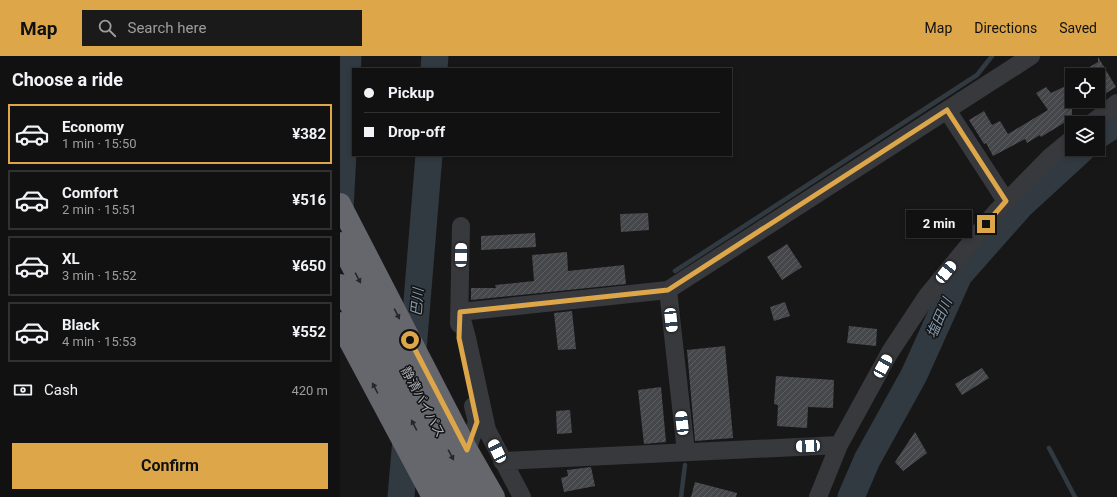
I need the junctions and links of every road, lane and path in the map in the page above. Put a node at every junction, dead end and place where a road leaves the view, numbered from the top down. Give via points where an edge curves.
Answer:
1 (1031, 56) edge
2 (1117, 103) edge
3 (947, 110) junction
4 (1101, 116) edge
5 (1065, 145) edge
6 (1006, 201) junction
7 (340, 204) edge
8 (461, 226) dead end
9 (340, 243) edge
10 (340, 285) edge
11 (668, 290) junction
12 (460, 312) junction
13 (340, 322) edge
14 (839, 445) junction
15 (467, 450) junction
16 (686, 452) junction
17 (502, 461) junction
18 (432, 497) edge
19 (452, 497) edge
20 (474, 497) edge
21 (494, 497) edge
22 (522, 497) edge
23 (818, 497) edge

1 - 3 street
2 - 4 street
3 - 6 street
3 - 11 street
5 - 6 street
6 - 14 street via 927,296 890,352
7 -> 15 highway
8 - 12 street
9 -> 20 highway, 静清バイパス
19 -> 10 highway, 静清バイパス
11 - 12 street
11 - 16 street
12 - 15 street via 459,338 477,422
12 - 17 street via 487,430
18 -> 13 highway
14 - 16 street
14 - 23 street
15 - 21 highway
16 - 17 street
17 - 22 street

